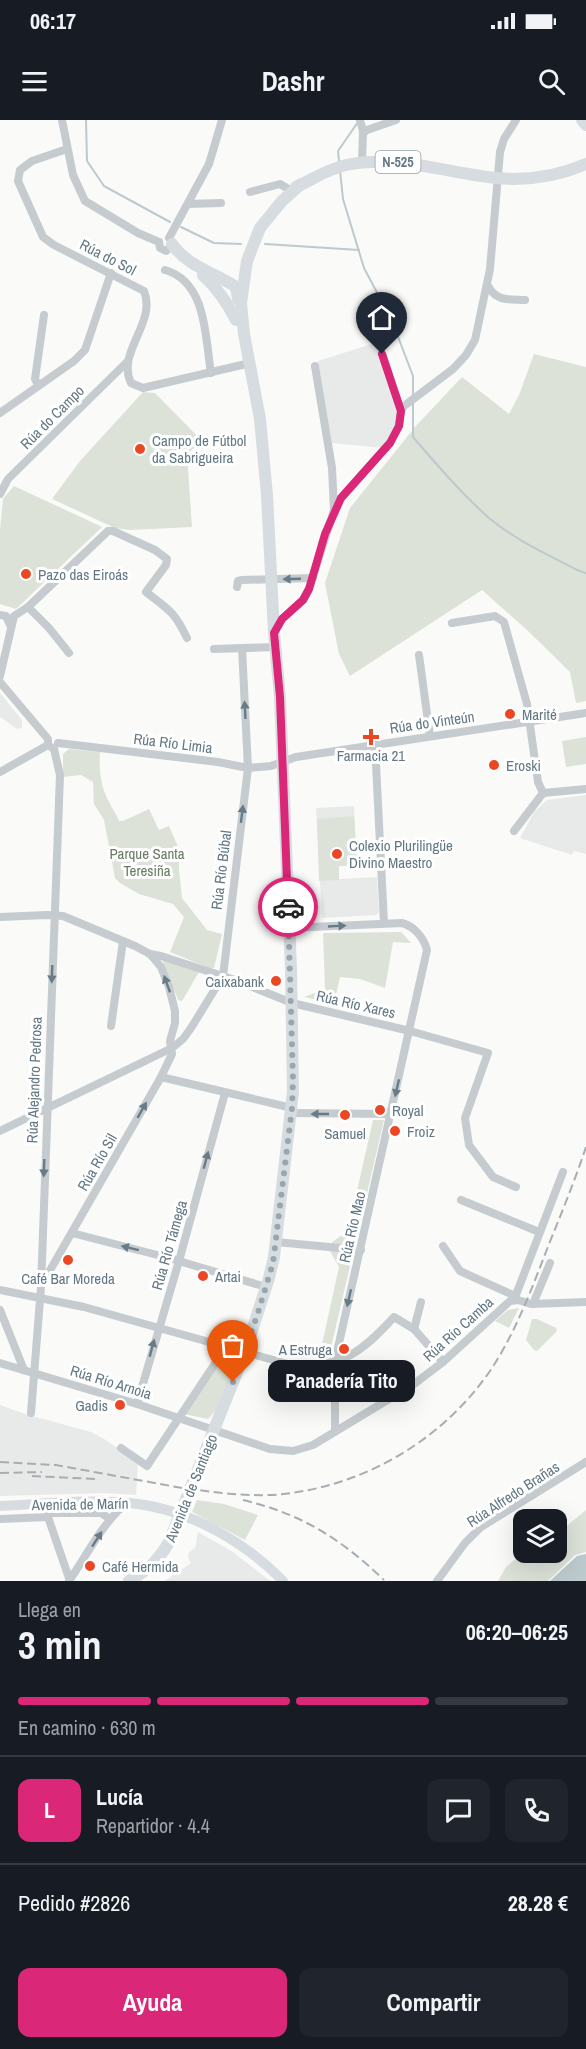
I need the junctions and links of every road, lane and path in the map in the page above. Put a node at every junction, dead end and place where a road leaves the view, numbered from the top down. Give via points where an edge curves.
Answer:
1 (62, 120) edge
2 (222, 120) edge
3 (360, 120) edge
4 (396, 120) edge
5 (516, 120) edge
6 (582, 120) edge
7 (586, 125) edge
8 (363, 133) junction
9 (67, 149) junction
10 (362, 163) junction
11 (586, 164) edge
12 (586, 172) edge
13 (497, 178) junction
14 (296, 187) junction
15 (250, 192) dead end
16 (221, 203) dead end
17 (188, 204) junction
18 (167, 244) junction
19 (240, 267) junction
20 (165, 270) dead end
21 (111, 273) junction
22 (209, 274) junction
23 (240, 284) junction
24 (488, 286) junction
25 (217, 288) junction
26 (525, 300) dead end
27 (44, 315) dead end
28 (240, 322) junction
29 (382, 354) dead end
30 (127, 362) junction
31 (246, 364) junction
32 (315, 366) dead end
33 (211, 373) junction
34 (39, 385) junction
35 (401, 411) junction
36 (0, 412) edge
37 (261, 438) junction
38 (0, 494) edge
39 (334, 510) junction
40 (313, 578) junction
41 (271, 579) junction
42 (237, 587) dead end
43 (28, 607) junction
44 (18, 614) junction
45 (2, 615) edge
46 (452, 624) dead end
47 (12, 628) junction
48 (274, 633) junction
49 (187, 638) dead end
50 (275, 647) junction
51 (242, 648) junction
52 (214, 649) dead end
53 (69, 653) dead end
54 (419, 655) dead end
55 (1, 669) edge
56 (0, 682) edge
57 (586, 713) edge
58 (531, 722) junction
59 (430, 736) junction
60 (52, 744) junction
61 (375, 744) junction
62 (283, 761) junction
63 (248, 768) junction
64 (0, 772) edge
65 (586, 789) edge
66 (543, 793) junction
67 (514, 831) dead end
68 (54, 915) junction
69 (0, 917) edge
70 (384, 923) junction
71 (289, 928) junction
72 (123, 941) junction
73 (150, 954) junction
74 (223, 976) junction
75 (292, 1003) junction
76 (111, 1026) dead end
77 (410, 1031) junction
78 (171, 1044) junction
79 (161, 1077) junction
80 (225, 1093) junction
81 (46, 1109) junction
82 (291, 1111) junction
83 (391, 1114) junction
84 (0, 1131) edge
85 (563, 1172) dead end
86 (516, 1187) dead end
87 (461, 1200) dead end
88 (539, 1232) junction
89 (72, 1233) junction
90 (276, 1242) junction
91 (443, 1246) dead end
92 (361, 1250) junction
93 (179, 1261) junction
94 (550, 1263) dead end
95 (41, 1268) junction
96 (51, 1270) junction
97 (41, 1287) junction
98 (266, 1287) junction
99 (0, 1290) edge
100 (40, 1298) junction
101 (515, 1298) junction
102 (421, 1302) dead end
103 (586, 1302) edge
104 (530, 1303) junction
105 (0, 1310) edge
106 (158, 1327) junction
107 (414, 1329) junction
108 (226, 1347) junction
109 (245, 1352) junction
110 (335, 1361) junction
111 (443, 1362) junction
112 (0, 1363) edge
113 (28, 1371) junction
114 (136, 1404) junction
115 (31, 1413) dead end
116 (180, 1418) junction
117 (214, 1429) junction
118 (336, 1431) junction
119 (121, 1448) dead end
120 (586, 1462) edge
121 (129, 1503) junction
122 (0, 1506) edge
123 (48, 1511) junction
124 (0, 1519) edge
125 (110, 1519) junction
126 (70, 1581) edge
127 (129, 1581) edge
128 (283, 1581) edge
129 (437, 1581) edge

1 - 9 street
2 - 17 street via 209,164
3 - 8 street
4 - 8 street
5 - 13 street via 501,146
6 - 7 highway
8 - 10 street
9 - 18 street via 77,188 85,201 138,233
9 - 21 street, Rúa do Sol via 32,161 20,170 18,181 43,237
10 - 13 highway, N-525 via 399,162
10 - 14 highway, N-525 via 324,172
11 - 13 highway, N-525 via 538,178
12 - 13 highway via 526,182
13 - 24 street
14 - 15 street via 280,184
14 - 19 highway, N-525 via 277,201 261,221
14 - 23 highway, N-525 via 261,228
16 - 17 street
17 - 18 street
18 - 22 highway
18 - 25 highway
19 - 22 highway via 228,277
19 - 23 highway, N-525
20 - 33 street via 189,284 200,306
21 - 30 street, Rúa do Sol via 144,291 148,300
21 - 34 street via 85,350
22 - 23 highway
23 - 25 highway via 227,290
23 - 28 highway, N-525
24 - 26 street via 498,298
24 - 35 street via 472,348 446,376
25 - 28 highway
27 - 34 street via 35,380
28 - 31 highway, N-525
28 - 37 highway, N-525
29 - 35 street
30 - 33 street via 131,383 143,388
30 - 38 street, Rúa do Campo via 8,479
31 - 33 street
31 - 37 highway, N-525
32 - 39 street via 332,468
34 - 36 street
35 - 39 street via 390,443
37 - 41 highway, N-525
39 - 40 street
40 -> 41 street
40 - 48 street via 303,600 282,619
41 - 42 street via 242,580
41 - 48 highway, N-525
43 - 44 street
43 - 49 street via 108,531 113,531 167,559 146,592 172,612
43 - 53 street
44 - 45 street
44 - 47 street via 12,620
45 - 47 street
46 - 58 street via 495,616 504,622
47 - 55 street
48 - 50 highway, Avenida de Santiago / N-525
50 - 51 street
50 - 62 highway, Avenida de Santiago / N-525
51 - 52 street
63 -> 51 street, Rúa Río Búbal
54 - 59 street
56 - 60 street
57 - 58 street, Rúa do Vinteún
58 - 59 street, Rúa do Vinteún
58 - 66 street via 538,782
59 - 61 street, Rúa do Vinteún
60 - 63 street, Rúa Río Limia
60 - 64 street
60 - 68 street, Rúa Alejandro Pedrosa via 60,775
61 - 62 street, Rúa do Vinteún
61 - 70 street
62 - 63 street, Rúa Río Limia
62 - 71 highway, Avenida de Santiago / N-525
74 -> 63 street, Rúa Río Búbal
65 - 66 street
66 - 67 street
68 - 69 street, Rúa Río Xares
68 - 72 street, Rúa Río Xares
68 -> 81 street, Rúa Alejandro Pedrosa
71 -> 70 street
70 - 77 street, Rúa Río Mao via 407,924 426,945
71 - 75 highway, Avenida de Santiago / N-525
72 - 73 street, Rúa Río Xares
72 - 76 street
73 - 74 street, Rúa Río Xares
78 -> 73 street via 175,1011 161,968
74 - 75 street, Rúa Río Xares
74 - 78 street, Rúa Río Sil via 183,1039
75 - 77 street, Rúa Río Xares
75 - 82 highway, Avenida de Santiago / N-525
77 -> 83 street, Rúa Río Mao
77 - 86 street, Rúa Río Xares via 488,1053 465,1118 469,1145 493,1177
78 - 79 street, Rúa Río Sil via 172,1054
78 - 81 street via 150,1060
79 - 80 street
89 -> 79 street, Rúa Río Sil
80 - 82 street
93 -> 80 street, Rúa Río Támega
81 - 84 street
81 -> 95 street, Rúa Alejandro Pedrosa
83 -> 82 street
82 - 90 highway, Avenida de Santiago / N-525
83 - 92 street, Rúa Río Mao
85 - 88 street
87 - 88 street
88 - 101 street
93 -> 89 street
89 - 96 street, Rúa Río Sil
90 - 92 street
90 - 98 highway, Avenida de Santiago / N-525
91 - 101 street via 460,1271
92 -> 110 street, Rúa Río Mao
93 - 98 street
93 - 106 street, Rúa Río Támega
94 - 104 street
95 - 96 street
95 - 97 street, Rúa Alejandro Pedrosa
96 - 97 street, Rúa Río Sil
97 - 100 street, Rúa Alejandro Pedrosa
98 - 109 highway, Avenida de Santiago / N-525
99 - 100 street
100 - 106 street
100 - 113 street, Rúa Alejandro Pedrosa
101 - 104 street, Rúa Río Camba
101 - 111 street, Rúa Río Camba
102 - 107 street
103 - 104 street, Rúa Río Camba
105 - 113 street
106 - 108 street
114 -> 106 street, Rúa Río Támega
107 - 110 street via 394,1317 373,1340 351,1356
107 - 111 street
108 - 109 street
108 - 116 street
109 - 110 street via 295,1366
109 - 117 highway, Avenida de Santiago / N-525
110 - 118 street, Rúa Río Mao
111 - 118 street, Rúa Río Camba
112 - 113 street, Rúa Río Arnoia
113 - 114 street, Rúa Río Arnoia
113 - 115 street, Rúa Alejandro Pedrosa
114 - 116 street, Rúa Río Arnoia
116 - 117 street, Rúa Río Arnoia
116 - 119 street via 147,1466
117 - 118 street, Rúa Río Camba via 286,1451 303,1449
117 - 127 highway, Avenida de Santiago / N-525 via 173,1534 156,1562
120 - 129 street, Rúa Alfredo Brañas via 481,1527
121 - 123 main road, Avenida de Marín
121 - 125 street
121 - 128 main road, Avenida de Marín via 163,1509 205,1526 243,1548
122 - 123 main road, Avenida de Marín
123 - 124 street, Avenida de Marín
123 - 125 street, Avenida de Marín via 101,1513
123 - 126 street
126 -> 125 street

